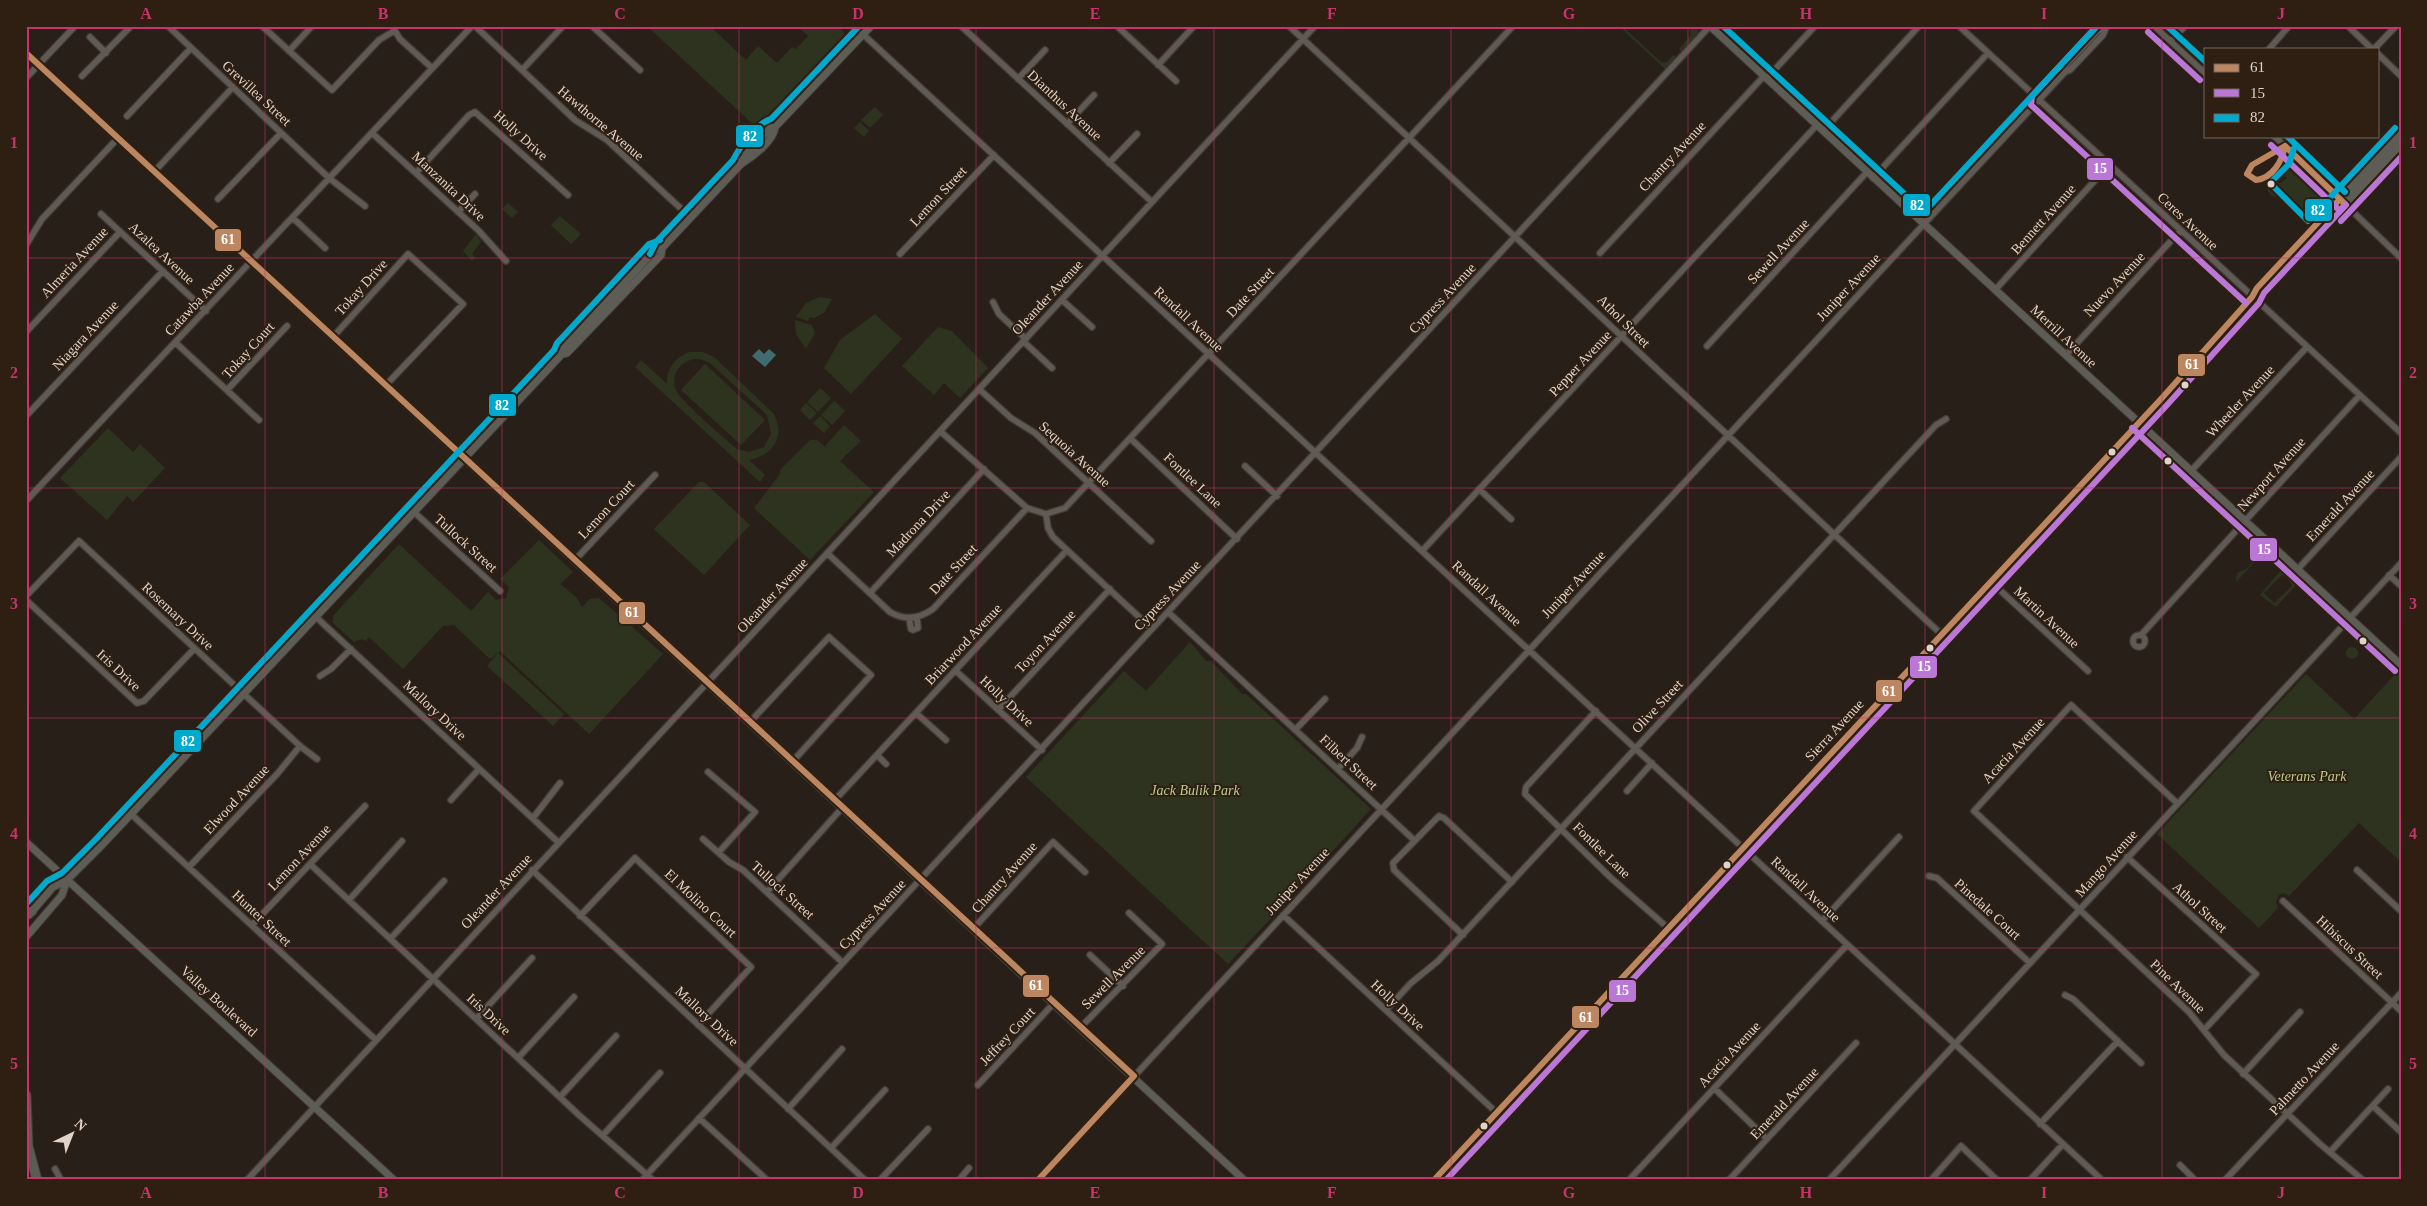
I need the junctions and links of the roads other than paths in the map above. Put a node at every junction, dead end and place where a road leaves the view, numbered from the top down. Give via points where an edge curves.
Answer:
1 (74, 26) edge
2 (131, 26) edge
3 (168, 26) edge
4 (262, 26) edge
5 (312, 26) edge
6 (474, 26) edge
7 (563, 26) edge
8 (592, 26) edge
9 (854, 26) edge
10 (871, 26) edge
11 (1117, 26) edge
12 (1194, 26) edge
13 (1289, 26) edge
14 (1315, 26) edge
15 (1513, 26) edge
16 (1710, 26) edge
17 (1815, 26) edge
18 (1918, 26) edge
19 (1959, 26) edge
20 (2154, 26) edge
21 (2185, 26) edge
22 (2289, 26) edge
23 (2348, 26) edge
24 (2396, 26) edge
25 (2107, 27) edge
26 (393, 28) edge
27 (966, 28) edge
28 (863, 35) junction
29 (90, 37) dead end
30 (1303, 39) junction
31 (2171, 41) junction
32 (191, 48) junction
33 (2269, 48) edge
34 (2372, 48) edge
35 (2374, 48) edge
36 (1045, 50) dead end
37 (289, 51) junction
38 (26, 53) edge
39 (106, 53) junction
40 (1988, 53) junction
41 (2380, 56) edge
42 (39, 65) junction
43 (1158, 65) junction
44 (432, 68) junction
45 (522, 70) junction
46 (640, 70) dead end
47 (2204, 72) edge
48 (82, 76) dead end
49 (2401, 76) edge
50 (1765, 77) junction
51 (26, 78) edge
52 (1018, 79) junction
53 (1176, 81) dead end
54 (233, 87) junction
55 (1094, 95) dead end
56 (2039, 101) junction
57 (127, 116) dead end
58 (1067, 124) junction
59 (1820, 128) junction
60 (372, 132) junction
61 (281, 133) junction
62 (1137, 134) dead end
63 (2401, 134) edge
64 (1410, 137) junction
65 (118, 138) junction
66 (2276, 138) edge
67 (2292, 138) edge
68 (2401, 144) edge
69 (2285, 146) junction
70 (994, 155) junction
71 (1109, 163) junction
72 (2109, 165) junction
73 (154, 172) junction
74 (416, 173) junction
75 (1870, 175) junction
76 (329, 178) junction
77 (475, 194) dead end
78 (568, 195) dead end
79 (218, 199) dead end
80 (2343, 201) junction
81 (1152, 202) junction
82 (365, 206) dead end
83 (458, 212) junction
84 (101, 214) dead end
85 (690, 217) junction
86 (292, 218) junction
87 (1924, 224) junction
88 (2180, 231) junction
89 (120, 232) junction
90 (1516, 236) junction
91 (26, 245) edge
92 (2401, 246) edge
93 (325, 248) dead end
94 (2395, 252) junction
95 (1600, 253) dead end
96 (900, 254) dead end
97 (1103, 255) junction
98 (2401, 258) edge
99 (251, 261) junction
100 (506, 261) dead end
101 (163, 271) junction
102 (1995, 290) junction
103 (2252, 297) junction
104 (1062, 300) junction
105 (993, 302) dead end
106 (206, 310) junction
107 (286, 326) dead end
108 (1092, 327) dead end
109 (26, 332) edge
110 (333, 336) junction
111 (1621, 336) junction
112 (1024, 340) junction
113 (176, 343) junction
114 (1707, 346) dead end
115 (2307, 347) junction
116 (1209, 354) junction
117 (2066, 355) junction
118 (1052, 368) dead end
119 (386, 385) junction
120 (980, 389) junction
121 (228, 390) junction
122 (2360, 396) junction
123 (26, 416) edge
124 (1946, 419) dead end
125 (259, 420) dead end
126 (2138, 422) junction
127 (940, 431) junction
128 (2401, 433) edge
129 (1727, 436) junction
130 (1131, 439) junction
131 (1316, 453) junction
132 (2401, 457) edge
133 (465, 458) junction
134 (1245, 466) dead end
135 (984, 469) junction
136 (2191, 471) junction
137 (655, 475) dead end
138 (1089, 484) junction
139 (1478, 490) junction
140 (1277, 496) junction
141 (26, 501) edge
142 (1027, 508) junction
143 (414, 512) junction
144 (1046, 514) junction
145 (1511, 519) dead end
146 (2244, 521) junction
147 (1833, 535) junction
148 (1238, 539) junction
149 (1151, 541) dead end
150 (1067, 550) junction
151 (1422, 551) junction
152 (826, 554) junction
153 (576, 560) junction
154 (2401, 563) edge
155 (2297, 570) junction
156 (2389, 575) junction
157 (1990, 581) junction
158 (2401, 586) edge
159 (1110, 589) junction
160 (500, 591) dead end
161 (870, 593) junction
162 (26, 596) edge
163 (26, 600) edge
164 (1168, 612) junction
165 (316, 616) junction
166 (909, 618) junction
167 (917, 618) junction
168 (2348, 618) junction
169 (1152, 629) junction
170 (1941, 634) junction
171 (2141, 635) dead end
172 (194, 649) junction
173 (351, 649) junction
174 (1529, 650) junction
175 (2401, 664) edge
176 (956, 671) junction
177 (2088, 671) dead end
178 (320, 676) dead end
179 (708, 683) junction
180 (243, 694) junction
181 (1325, 699) dead end
182 (998, 710) junction
183 (1596, 711) junction
184 (916, 713) junction
185 (750, 722) junction
186 (1296, 730) junction
187 (1362, 737) dead end
188 (946, 740) dead end
189 (300, 746) junction
190 (1635, 748) junction
191 (1042, 750) junction
192 (877, 755) junction
193 (317, 759) dead end
194 (793, 761) junction
195 (886, 764) dead end
196 (1652, 764) junction
197 (479, 769) junction
198 (1338, 769) junction
199 (708, 772) dead end
200 (560, 783) dead end
201 (1627, 791) dead end
202 (451, 800) dead end
203 (834, 801) junction
204 (2177, 803) junction
205 (364, 806) dead end
206 (842, 808) junction
207 (1381, 809) junction
208 (1974, 811) joint
209 (131, 814) junction
210 (533, 818) junction
211 (1562, 828) junction
212 (1898, 837) dead end
213 (704, 839) dead end
214 (1414, 840) junction
215 (402, 841) dead end
216 (26, 842) edge
217 (558, 842) junction
218 (1743, 847) junction
219 (718, 852) junction
220 (2127, 858) junction
221 (310, 864) junction
222 (189, 867) junction
223 (532, 870) junction
224 (2357, 870) dead end
225 (1085, 872) dead end
226 (1928, 876) dead end
227 (67, 880) junction
228 (920, 880) junction
229 (444, 881) dead end
230 (1512, 882) junction
231 (767, 892) junction
232 (349, 900) junction
233 (2283, 902) dead end
234 (2079, 910) junction
235 (2401, 911) edge
236 (1130, 913) dead end
237 (28, 914) edge
238 (1283, 915) junction
239 (580, 916) junction
240 (1822, 921) junction
241 (252, 925) junction
242 (1668, 928) junction
243 (973, 929) junction
244 (1463, 935) junction
245 (26, 938) edge
246 (391, 938) junction
247 (1847, 945) junction
248 (1090, 955) dead end
249 (532, 958) dead end
250 (843, 963) junction
251 (2030, 963) junction
252 (433, 979) junction
253 (1123, 986) junction
254 (2401, 993) edge
255 (2065, 995) dead end
256 (574, 997) dead end
257 (1054, 1003) junction
258 (2392, 1003) junction
259 (1386, 1010) junction
260 (2401, 1011) edge
261 (2300, 1012) dead end
262 (476, 1019) junction
263 (698, 1024) junction
264 (1080, 1028) junction
265 (2204, 1030) junction
266 (616, 1036) dead end
267 (376, 1040) junction
268 (2118, 1042) junction
269 (1856, 1043) dead end
270 (1954, 1044) junction
271 (842, 1049) dead end
272 (518, 1058) junction
273 (2141, 1063) dead end
274 (745, 1069) junction
275 (660, 1073) dead end
276 (2243, 1074) junction
277 (1134, 1076) junction
278 (978, 1085) dead end
279 (1714, 1088) junction
280 (2388, 1089) dead end
281 (885, 1090) dead end
282 (26, 1095) edge
283 (560, 1097) junction
284 (314, 1105) junction
285 (2373, 1106) junction
286 (788, 1108) junction
287 (1497, 1113) junction
288 (2287, 1113) junction
289 (700, 1118) junction
290 (2040, 1124) junction
291 (928, 1129) dead end
292 (2401, 1132) edge
293 (603, 1135) junction
294 (1767, 1139) junction
295 (2063, 1144) junction
296 (830, 1148) junction
297 (2330, 1152) junction
298 (2180, 1165) dead end
299 (970, 1168) dead end
300 (55, 1169) dead end
301 (647, 1174) junction
302 (37, 1180) edge
303 (61, 1180) edge
304 (247, 1180) edge
305 (394, 1180) edge
306 (642, 1180) edge
307 (653, 1180) edge
308 (767, 1180) edge
309 (865, 1180) edge
310 (880, 1180) edge
311 (959, 1180) edge
312 (1038, 1180) edge
313 (1244, 1180) edge
314 (1434, 1180) edge
315 (1629, 1180) edge
316 (1729, 1180) edge
317 (1829, 1180) edge
318 (1932, 1180) edge
319 (1997, 1180) edge
320 (2030, 1180) edge
321 (2102, 1180) edge
322 (2195, 1180) edge
323 (2225, 1180) edge
324 (2362, 1180) edge

1 - 42 street
2 - 39 street
3 - 32 street, Grevillea Street
4 - 37 street
5 - 37 street
6 - 44 street, Catawba Avenue
6 - 45 street, Hawthorne Avenue
7 - 45 street
8 - 46 street
9 - 28 street, Randall Avenue
10 - 28 main road
11 - 43 street
12 - 43 street
13 - 30 street, Athol Street
14 - 30 street, Oleander Avenue
15 - 64 street, Date Street
16 - 50 main road, Merrill Avenue
16 - 90 street, Cypress Avenue
17 - 50 street, Chantry Avenue
18 - 59 street, Pepper Avenue
19 - 40 street, Ceres Avenue
20 - 31 street
21 - 31 street
22 - 33 street
23 - 34 street
24 - 35 street
25 - 56 street, Juniper Avenue
26 - 37 street via 332,90
26 - 44 street
27 - 52 street, Dianthus Avenue
28 - 70 street, Randall Avenue
28 - 85 main road via 775,127 770,128
29 - 39 street
30 - 64 street, Athol Street
30 - 81 street, Oleander Avenue
31 - 47 street
32 - 54 street, Grevillea Street
32 - 57 street
36 - 52 street
38 - 42 main road
39 - 48 street
40 - 56 street, Ceres Avenue
40 - 75 street, Sewell Avenue
41 - 49 street
42 - 51 street
42 - 65 main road
43 - 53 street
44 - 60 street, Catawba Avenue
45 - 85 street, Hawthorne Avenue via 575,120 607,140
50 - 59 main road, Merrill Avenue
50 - 95 street, Chantry Avenue
52 - 58 street, Dianthus Avenue
54 - 61 street, Grevillea Street
54 - 73 street
55 - 58 street
56 - 72 street, Ceres Avenue
56 - 87 street, Juniper Avenue
58 - 71 street, Dianthus Avenue
59 - 75 main road, Merrill Avenue
59 - 111 street, Pepper Avenue
60 - 74 street, Manzanita Drive
60 - 76 street, Catawba Avenue
61 - 76 street, Grevillea Street
61 - 79 street
62 - 71 street
63 - 80 main road, Sierra Avenue
64 - 90 street, Athol Street
64 - 116 street, Date Street
65 - 73 main road
65 - 91 street via 42,219
66 - 69 street
67 - 69 street
68 - 80 main road, Sierra Avenue
69 - 80 street
70 - 96 street, Lemon Street
70 - 97 street, Randall Avenue
71 - 81 street, Dianthus Avenue
72 - 88 street, Ceres Avenue
72 - 102 street, Bennett Avenue
73 - 99 main road
74 - 78 street, Holly Drive via 475,112
74 - 83 street, Manzanita Drive
75 - 87 main road, Merrill Avenue
75 - 114 street, Sewell Avenue
76 - 82 street, Grevillea Street
76 - 86 street, Catawba Avenue
77 - 83 street
80 - 94 street
80 - 103 main road, Sierra Avenue via 2257,288
81 - 97 street, Oleander Avenue
83 - 100 street, Manzanita Drive
84 - 89 street, Azalea Avenue
85 - 133 main road via 662,248 649,256
86 - 93 street
86 - 99 street, Catawba Avenue
87 - 102 main road, Merrill Avenue
87 - 129 street, Juniper Avenue
88 - 103 street, Ceres Avenue
88 - 117 street, Nuevo Avenue
89 - 101 street, Azalea Avenue
89 - 109 street, Almeria Avenue
90 - 111 street, Athol Street
90 - 131 street, Cypress Avenue
92 - 94 street
94 - 98 street
97 - 104 street, Oleander Avenue
97 - 116 street, Randall Avenue
99 - 106 street, Catawba Avenue
99 - 110 main road
101 - 106 street, Azalea Avenue
101 - 123 street, Niagara Avenue
102 - 117 main road, Merrill Avenue
103 - 115 street, Ceres Avenue
103 - 126 main road, Sierra Avenue
104 - 108 street
104 - 112 street, Oleander Avenue
105 - 112 street via 999,314
106 - 113 street, Catawba Avenue
107 - 121 street, Tokay Court
110 - 119 main road
110 - 119 street, Tokay Drive via 408,254 463,304
111 - 129 street, Athol Street
111 - 139 street, Pepper Avenue
112 - 118 street
112 - 120 street, Oleander Avenue
113 - 121 street
113 - 141 street, Catawba Avenue
115 - 122 street, Ceres Avenue
115 - 136 street, Wheeler Avenue
116 - 130 street, Date Street
116 - 131 street, Randall Avenue
117 - 126 main road, Merrill Avenue
119 - 133 main road
120 - 127 street, Oleander Avenue
120 - 138 street, Sequoia Avenue via 1011,418 1035,433
121 - 125 street
122 - 128 street, Ceres Avenue
122 - 146 street, Newport Avenue
124 - 147 street, Olive Street via 1936,425
126 - 136 main road, Merrill Avenue
126 - 157 main road, Sierra Avenue
127 - 135 street
127 - 152 street, Oleander Avenue
129 - 147 street, Athol Street
129 - 174 street, Juniper Avenue
130 - 138 street, Date Street
130 - 148 street, Fontlee Lane
131 - 140 street, Cypress Avenue
131 - 151 street, Randall Avenue
132 - 155 street, Emerald Avenue
133 - 143 main road
133 - 153 main road
134 - 140 street
135 - 142 street
135 - 161 street, Madrona Drive
136 - 146 main road, Merrill Avenue
137 - 153 street, Lemon Court
138 - 144 street, Date Street via 1065,508
138 - 149 street, Sequoia Avenue
139 - 145 street
139 - 151 street, Pepper Avenue
140 - 148 street, Cypress Avenue
142 - 144 street
142 - 167 street, Date Street via 933,609
143 - 160 street, Tullock Street
143 - 165 main road
144 - 150 street via 1050,533
146 - 155 main road, Merrill Avenue
146 - 171 street, Newport Avenue
147 - 170 street, Athol Street
147 - 190 street, Olive Street
148 - 164 street, Cypress Avenue
150 - 159 street
150 - 176 street, Briarwood Avenue
151 - 174 street, Randall Avenue
152 - 161 street
152 - 179 street, Oleander Avenue
153 - 179 main road
154 - 156 street, Mango Avenue
155 - 168 main road, Merrill Avenue
156 - 158 street
156 - 168 street, Mango Avenue
157 - 170 main road, Sierra Avenue
157 - 177 street, Martin Avenue
159 - 169 street
159 - 182 street, Toyon Avenue
161 - 166 street via 890,612
162 - 172 street, Rosemary Drive via 79,541
163 - 172 street, Iris Drive via 137,703 144,701
164 - 169 street, Cypress Avenue
164 - 186 street, Filbert Street
165 - 173 street, Mallory Drive
165 - 180 main road
166 - 167 street
166 - 167 street via 913,630 918,628
168 - 175 main road, Merrill Avenue
168 - 204 street, Mango Avenue
169 - 191 street, Cypress Avenue
170 - 218 main road, Sierra Avenue
172 - 180 street, Rosemary Drive
173 - 178 street
173 - 197 street, Mallory Drive
174 - 183 street, Randall Avenue
174 - 207 street, Juniper Avenue
176 - 182 street, Holly Drive
176 - 184 street, Briarwood Avenue
179 - 185 main road
179 - 217 street, Oleander Avenue
180 - 189 street, Rosemary Drive
180 - 209 main road
181 - 186 street
182 - 191 street, Holly Drive
183 - 190 street, Randall Avenue
183 - 211 street, Fontlee Lane via 1526,787 1527,796
184 - 188 street
184 - 192 street, Briarwood Avenue
185 - 194 main road
185 - 194 street via 829,637 871,675
186 - 198 street, Filbert Street
187 - 198 street via 1357,748
189 - 193 street, Rosemary Drive
189 - 222 street, Elwood Avenue
190 - 196 street, Randall Avenue
190 - 211 street, Olive Street
191 - 228 street, Cypress Avenue
192 - 195 street
192 - 203 street, Briarwood Avenue
194 - 203 main road
196 - 201 street
196 - 218 street, Randall Avenue
197 - 202 street
197 - 210 street, Mallory Drive
198 - 207 street, Filbert Street
199 - 219 street via 755,812
200 - 210 street
203 - 206 main road
204 - 208 street, Acacia Avenue via 2071,705
204 - 220 street, Mango Avenue
205 - 221 street, Lemon Avenue
206 - 228 main road
206 - 231 street
207 - 214 street, Filbert Street
207 - 238 street, Juniper Avenue
208 - 234 street, Pine Avenue
209 - 222 street, Hunter Street
209 - 227 main road
210 - 217 street, Mallory Drive
211 - 230 street, Olive Street
211 - 242 street, Fontlee Lane via 1615,882
212 - 240 street
213 - 219 street, Tullock Street
214 - 230 street via 1434,818 1442,816
214 - 244 street via 1393,863 1392,869
215 - 232 street
216 - 227 main road, Valley Boulevard
217 - 223 street, Oleander Avenue
218 - 240 street, Randall Avenue
218 - 242 main road, Sierra Avenue
219 - 231 street, Tullock Street
220 - 234 street, Mango Avenue
220 - 265 street, Athol Street via 2256,974
221 - 232 street, Iris Drive
221 - 241 street, Lemon Avenue
222 - 241 street, Hunter Street
223 - 239 street, Mallory Drive
223 - 252 street, Oleander Avenue
224 - 235 street
225 - 243 street, Chantry Avenue via 1053,842
226 - 251 street, Pinedale Court via 1937,878
227 - 237 main road via 53,887
227 - 245 main road via 62,895
227 - 284 main road, Valley Boulevard
228 - 243 main road
228 - 250 street, Cypress Avenue
229 - 246 street
230 - 244 street, Olive Street
231 - 250 street, Tullock Street
232 - 246 street, Iris Drive
233 - 258 street, Hibiscus Street
234 - 251 street, Mango Avenue
234 - 265 street, Pine Avenue via 2189,1012
236 - 253 street, Sewell Avenue via 1162,944
238 - 259 street, Holly Drive
238 - 277 street, Juniper Avenue
239 - 263 street, Mallory Drive
239 - 263 street, El Molino Court via 635,858 751,966
240 - 247 street, Randall Avenue
241 - 267 street, Hunter Street
242 - 287 main road, Sierra Avenue
243 - 257 main road
244 - 259 street, Olive Street
246 - 252 street, Iris Drive
247 - 270 street, Randall Avenue
247 - 279 street, Acacia Avenue
248 - 253 street
249 - 262 street
250 - 274 street, Cypress Avenue
251 - 270 street, Mango Avenue
252 - 262 street, Iris Drive
252 - 267 street, Oleander Avenue
253 - 264 street, Sewell Avenue
254 - 258 street, Palmetto Avenue
255 - 268 street
256 - 272 street
257 - 264 main road
257 - 278 street, Jeffrey Court
258 - 260 street, Hibiscus Street
258 - 288 street, Palmetto Avenue
259 - 287 street, Holly Drive
261 - 276 street
262 - 272 street, Iris Drive
263 - 274 street, Mallory Drive
264 - 277 main road
265 - 276 street, Pine Avenue via 2218,1050
266 - 283 street
267 - 284 street, Oleander Avenue
268 - 273 street
268 - 290 street
269 - 294 street, Emerald Avenue
270 - 290 street, Randall Avenue
270 - 317 street, Mango Avenue
271 - 286 street
272 - 283 street, Iris Drive
274 - 286 street, Mallory Drive
274 - 289 street, Cypress Avenue
275 - 293 street
276 - 288 street, Pine Avenue
277 - 312 street, Juniper Avenue
277 - 313 main road
279 - 294 street
279 - 315 street, Acacia Avenue
280 - 285 street
281 - 296 street
282 - 302 highway via 28,1146
283 - 293 street, Iris Drive
284 - 304 street, Oleander Avenue
284 - 305 main road, Valley Boulevard
285 - 292 street
285 - 297 street
286 - 296 street, Mallory Drive
287 - 314 main road, Sierra Avenue
288 - 297 street, Pine Avenue
288 - 323 street, Palmetto Avenue
289 - 301 street, Cypress Avenue
289 - 308 street
290 - 295 street, Randall Avenue
291 - 310 street
293 - 301 street, Iris Drive
294 - 316 street, Emerald Avenue
295 - 320 street
295 - 321 street, Randall Avenue
296 - 309 street, Mallory Drive
297 - 324 street, Pine Avenue
298 - 322 street
299 - 311 street
300 - 303 street
301 - 306 street, Cypress Avenue
301 - 307 street, Iris Drive
318 - 319 street via 1961,1146

